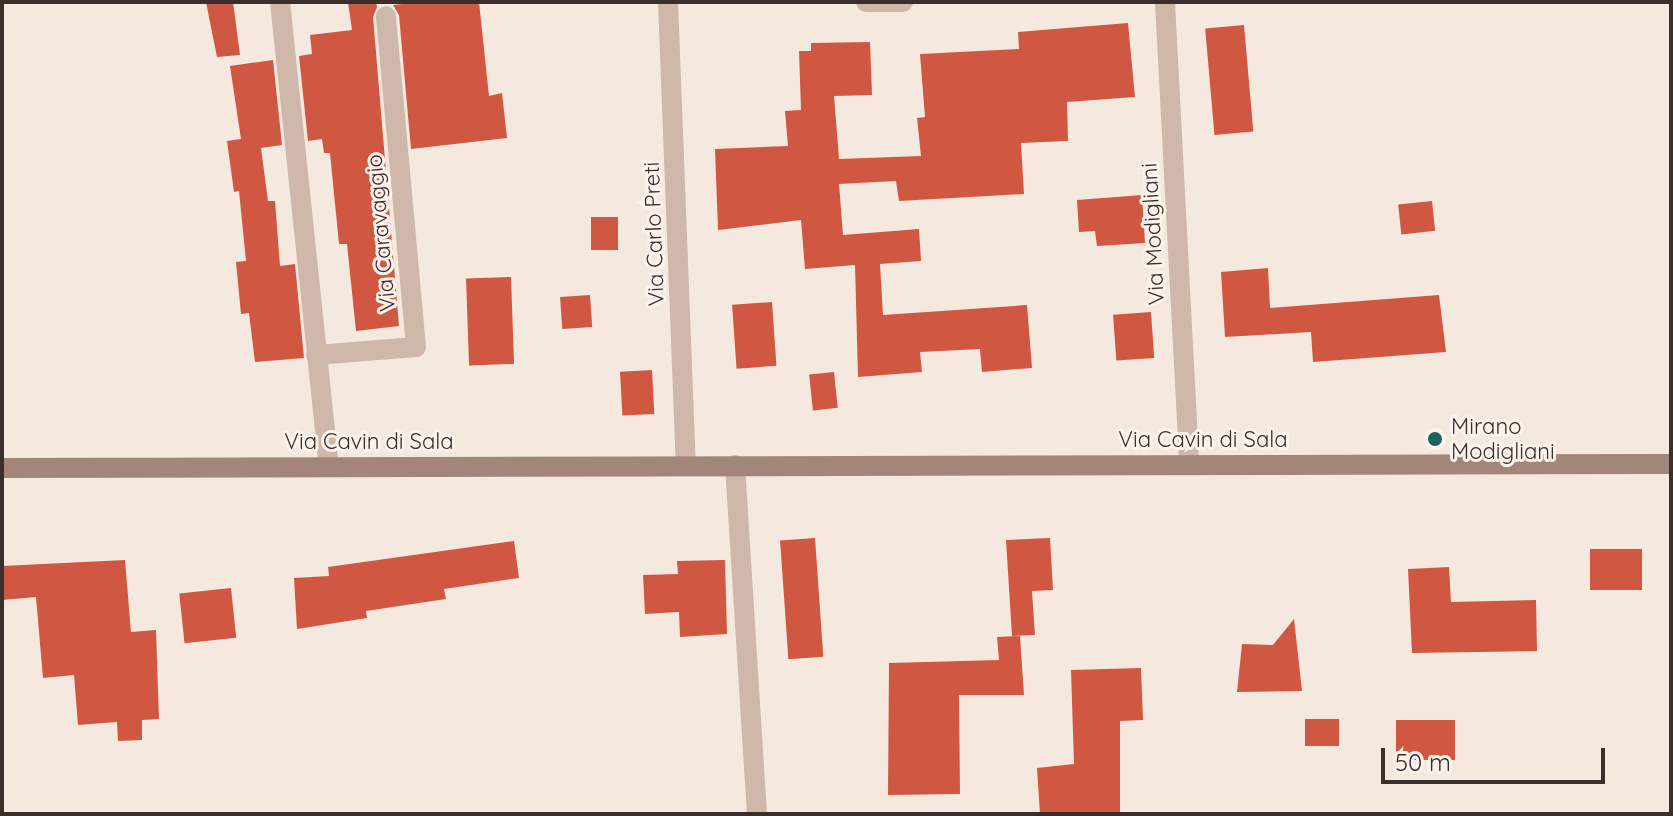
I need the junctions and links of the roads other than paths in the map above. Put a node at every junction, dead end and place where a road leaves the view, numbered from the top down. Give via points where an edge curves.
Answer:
1 (280, 2) edge
2 (668, 2) edge
3 (866, 2) edge
4 (903, 2) edge
5 (1165, 2) edge
6 (386, 16) dead end
7 (316, 355) junction
8 (1189, 464) junction
9 (1671, 464) edge
10 (686, 465) junction
11 (735, 465) junction
12 (329, 466) junction
13 (2, 468) edge
14 (757, 814) edge

1 - 7 street
2 - 10 street, Via Carlo Preti
3 - 4 street
5 - 8 street, Via Modigliani
6 - 7 street, Via Caravaggio via 416,347
7 - 12 street
8 - 9 main road, Via Cavin di Sala
8 - 11 main road, Via Cavin di Sala
10 - 11 main road, Via Cavin di Sala
10 - 12 main road, Via Cavin di Sala
11 - 14 street
12 - 13 main road, Via Cavin di Sala

